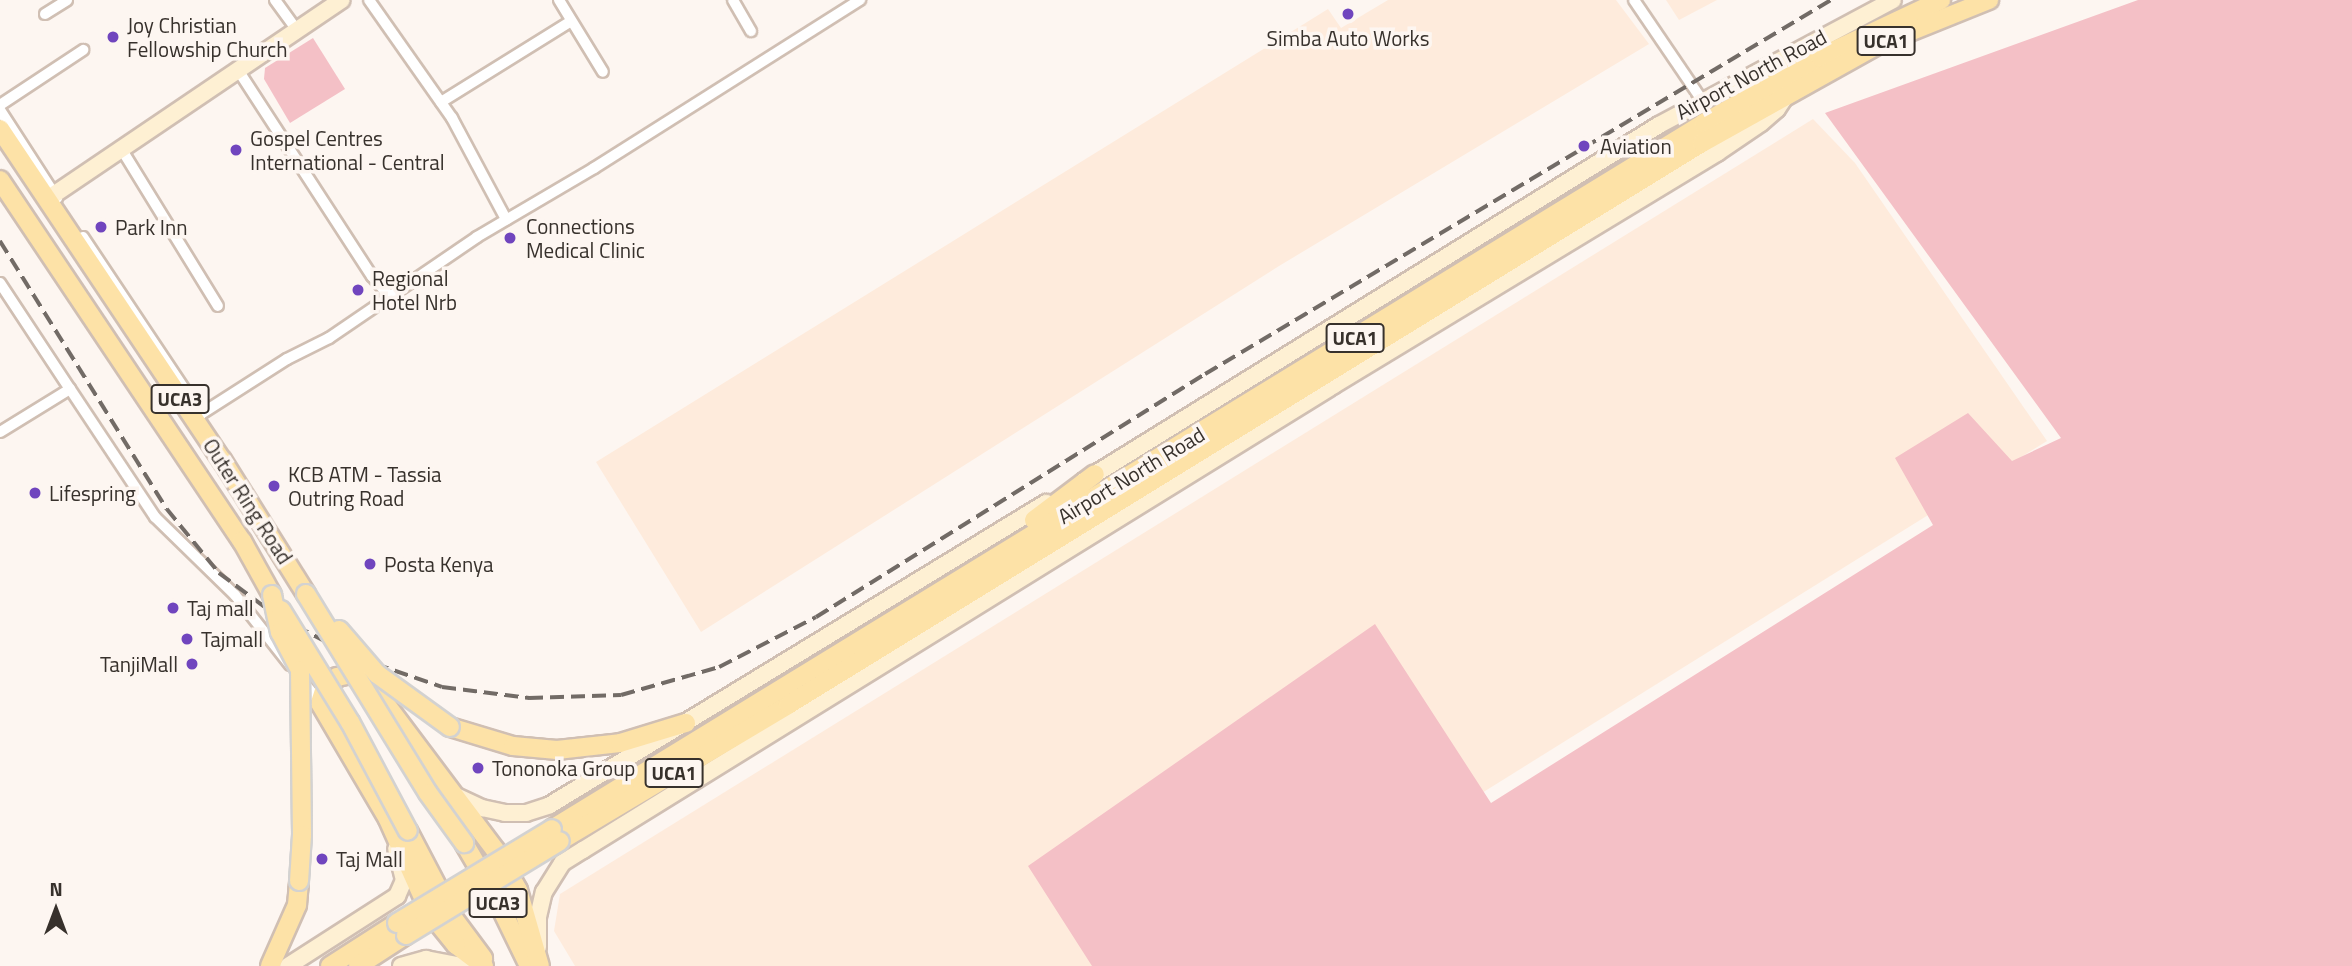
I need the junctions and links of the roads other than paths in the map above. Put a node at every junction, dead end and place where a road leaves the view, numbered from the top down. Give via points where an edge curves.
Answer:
1 (67, 0) edge
2 (275, 0) edge
3 (342, 0) edge
4 (369, 0) edge
5 (559, 0) edge
6 (733, 0) edge
7 (860, 0) edge
8 (1634, 0) edge
9 (1893, 0) edge
10 (1941, 0) edge
11 (1989, 0) edge
12 (45, 14) dead end
13 (571, 21) junction
14 (297, 30) junction
15 (751, 31) dead end
16 (83, 50) dead end
17 (238, 71) junction
18 (603, 72) dead end
19 (1788, 94) junction
20 (1702, 100) junction
21 (441, 102) junction
22 (0, 108) edge
23 (0, 129) edge
24 (122, 150) junction
25 (0, 180) edge
26 (53, 200) junction
27 (506, 219) junction
28 (0, 283) edge
29 (391, 298) junction
30 (218, 306) dead end
31 (70, 389) junction
32 (0, 432) edge
33 (1095, 474) junction
34 (969, 573) junction
35 (306, 594) junction
36 (272, 595) junction
37 (783, 698) junction
38 (320, 703) junction
39 (686, 723) junction
40 (456, 796) junction
41 (388, 819) junction
42 (536, 963) edge
43 (270, 966) edge
44 (288, 966) edge
45 (330, 966) edge
46 (358, 966) edge
47 (401, 966) edge
48 (462, 966) edge
49 (484, 966) edge
50 (490, 966) edge

1 - 12 street
2 - 14 street
3 - 14 main road
4 - 21 street
5 - 13 street
6 - 15 street
7 - 27 street
8 - 20 street
9 - 20 main road, Airport North Road / UCA1
10 - 34 main road, Airport North Road / UCA1 via 1820,57 1704,123
11 - 19 main road, Airport North Road / UCA1 via 1877,45
13 - 18 street
13 - 21 street
14 - 17 main road
16 - 22 street
17 - 24 main road
17 - 29 street
19 - 37 main road, Airport North Road / UCA1
19 - 42 main road, Airport North Road / UCA1 via 1770,116 1726,147 562,863 540,905
20 - 33 main road, Airport North Road / UCA1
21 - 27 street
22 - 26 street
23 - 26 main road, Outer Ring Road / UCA3
24 - 26 main road
24 - 30 street
25 - 36 main road, Outer Ring Road / UCA3 via 242,541
26 - 29 street via 201,414
26 - 35 main road, Outer Ring Road / UCA3
27 - 29 street via 436,262
28 - 31 street
31 - 32 street
31 - 38 street via 155,517 235,595
33 - 34 main road
33 - 39 main road, Airport North Road / UCA1
34 - 37 main road, Airport North Road / UCA1
35 - 39 main road, bridge via 377,674 450,727 513,746 557,750 620,743
35 - 42 main road, Outer Ring Road / UCA3, bridge
36 - 43 main road, bridge via 280,632 300,670 303,835 297,905
36 - 50 main road, Outer Ring Road / UCA3, bridge via 350,722 454,919
37 - 45 main road, Airport North Road / UCA1, bridge
37 - 46 main road, Airport North Road / UCA1, bridge
38 - 40 main road via 337,677 366,678
38 - 41 main road
39 - 40 main road, Airport North Road / UCA1 via 537,810 516,814 494,811
40 - 42 main road via 514,881
41 - 44 main road via 404,880 397,897
41 - 49 main road via 430,913 456,945
47 - 48 main road via 426,959

